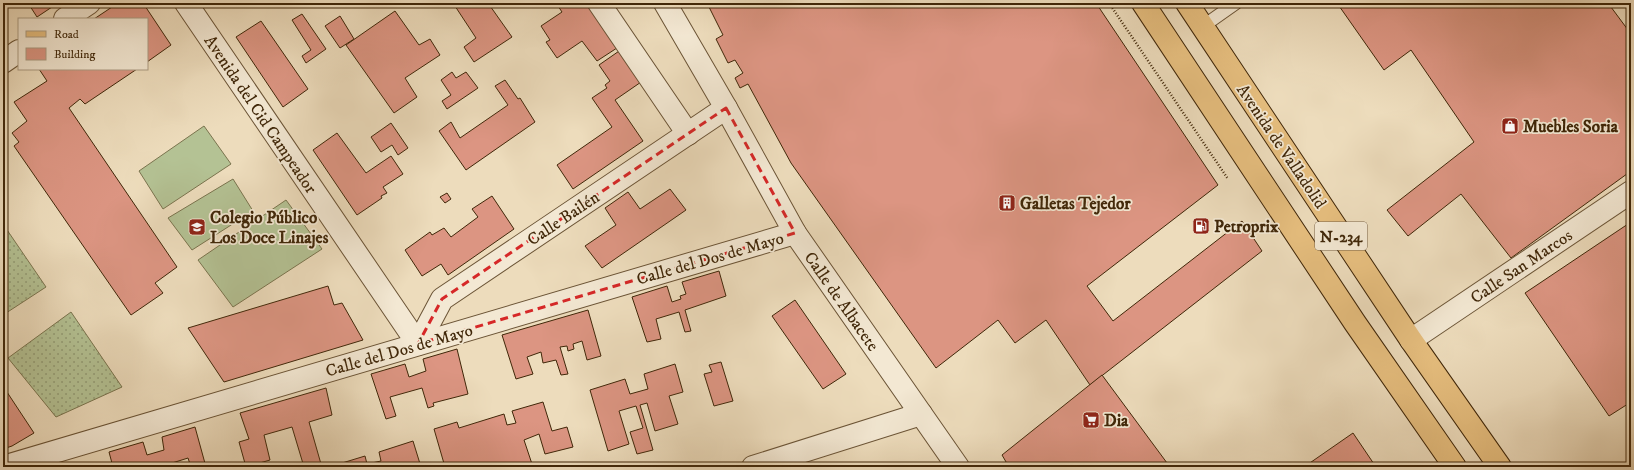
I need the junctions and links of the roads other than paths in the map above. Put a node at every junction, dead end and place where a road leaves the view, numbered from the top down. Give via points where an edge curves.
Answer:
1 (89, 3) edge
2 (186, 3) edge
3 (599, 3) edge
4 (665, 3) edge
5 (1143, 3) edge
6 (1187, 3) edge
7 (1236, 3) edge
8 (66, 18) edge
9 (1202, 27) junction
10 (18, 52) edge
11 (3, 62) edge
12 (726, 108) junction
13 (688, 134) junction
14 (1631, 192) edge
15 (795, 233) junction
16 (1410, 340) junction
17 (418, 344) junction
18 (921, 414) junction
19 (3, 467) edge
20 (753, 467) edge
21 (958, 467) edge
22 (1455, 467) edge
23 (1500, 467) edge

1 - 8 street
2 - 17 street, Avenida del Cid Campeador
3 - 13 street
4 - 12 street, Calle de Albacete
5 - 22 main road, N-234 via 1351,316
6 - 9 main road, Avenida de Valladolid / N-234
7 - 9 lane
9 - 16 main road, Avenida de Valladolid / N-234
10 - 11 street
12 - 13 street, Calle Bailén
12 - 15 street, Calle de Albacete
13 - 17 street, Calle Bailén via 442,299
14 - 16 street, Calle San Marcos
15 - 17 street, Calle del Dos de Mayo
15 - 18 street, Calle de Albacete
16 - 23 main road, Avenida de Valladolid / N-234
17 - 19 street, Calle del Dos de Mayo
18 - 20 street
18 - 21 street, Calle de Albacete

